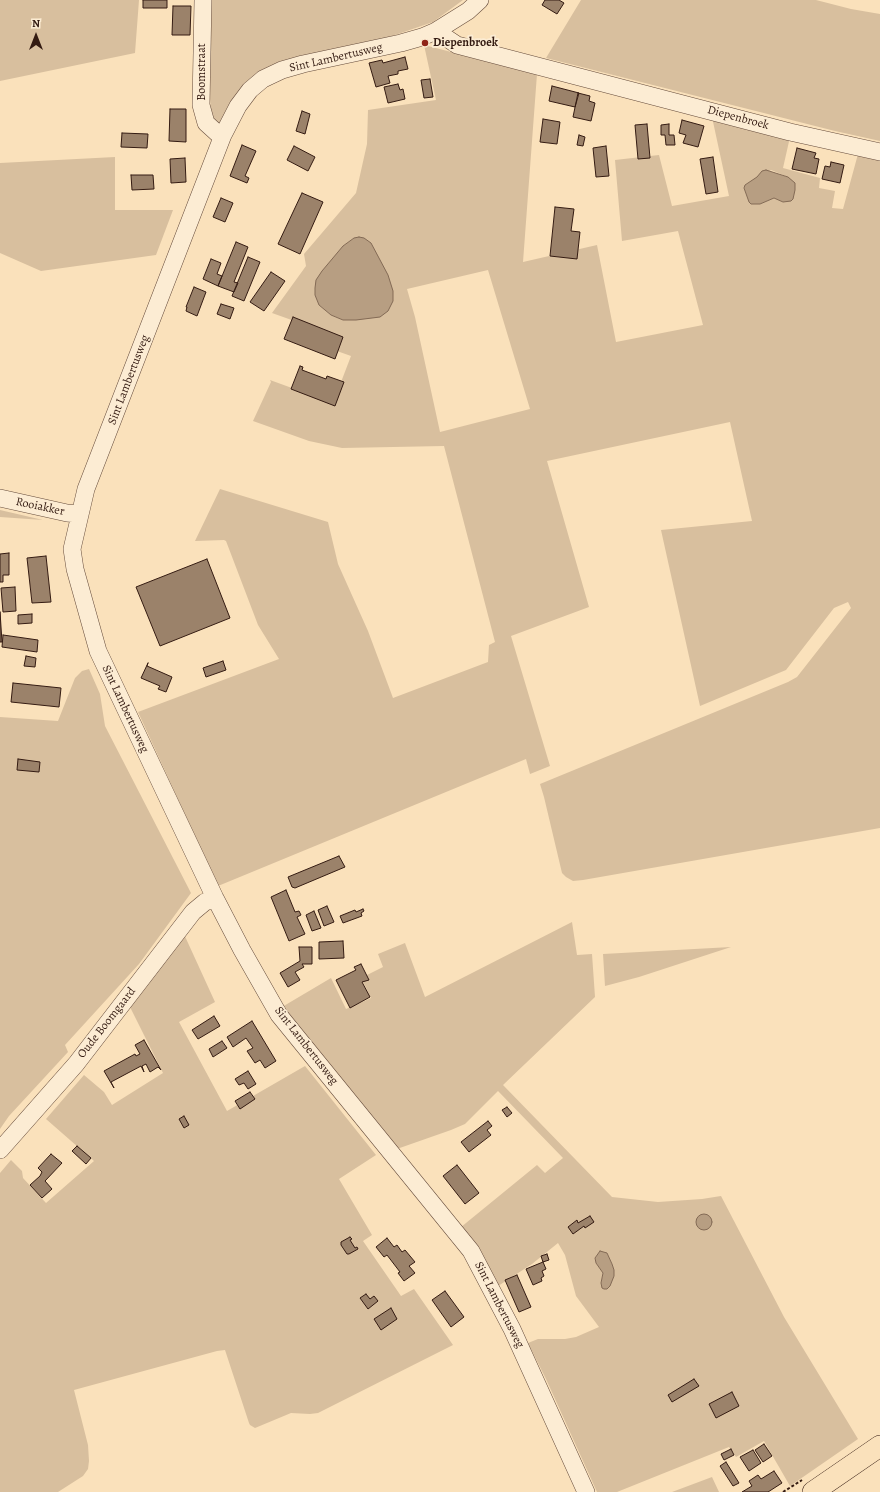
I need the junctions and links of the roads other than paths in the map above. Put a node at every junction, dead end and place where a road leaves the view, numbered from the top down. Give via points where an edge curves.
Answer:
1 (203, 0) edge
2 (480, 0) edge
3 (436, 31) junction
4 (223, 136) junction
5 (880, 152) edge
6 (0, 498) edge
7 (80, 514) junction
8 (215, 898) junction
9 (0, 1150) edge
10 (880, 1446) edge
11 (586, 1492) edge
12 (813, 1492) edge

1 - 4 street, Boomstraat via 201,105 206,123
2 - 3 street, Sint Lambertusweg via 468,11
3 - 4 street, Sint Lambertusweg via 401,43 303,64 269,76 250,90 238,106
3 - 5 street, Diepenbroek via 457,45 790,132
4 - 7 street, Sint Lambertusweg via 86,489
6 - 7 street, Rooiakker
7 - 8 street, Sint Lambertusweg via 72,549 75,569 98,651
8 - 9 street, Oude Boomgaard via 193,912 76,1064
8 - 11 street, Sint Lambertusweg via 279,1014 471,1250 512,1329
10 - 12 main road

